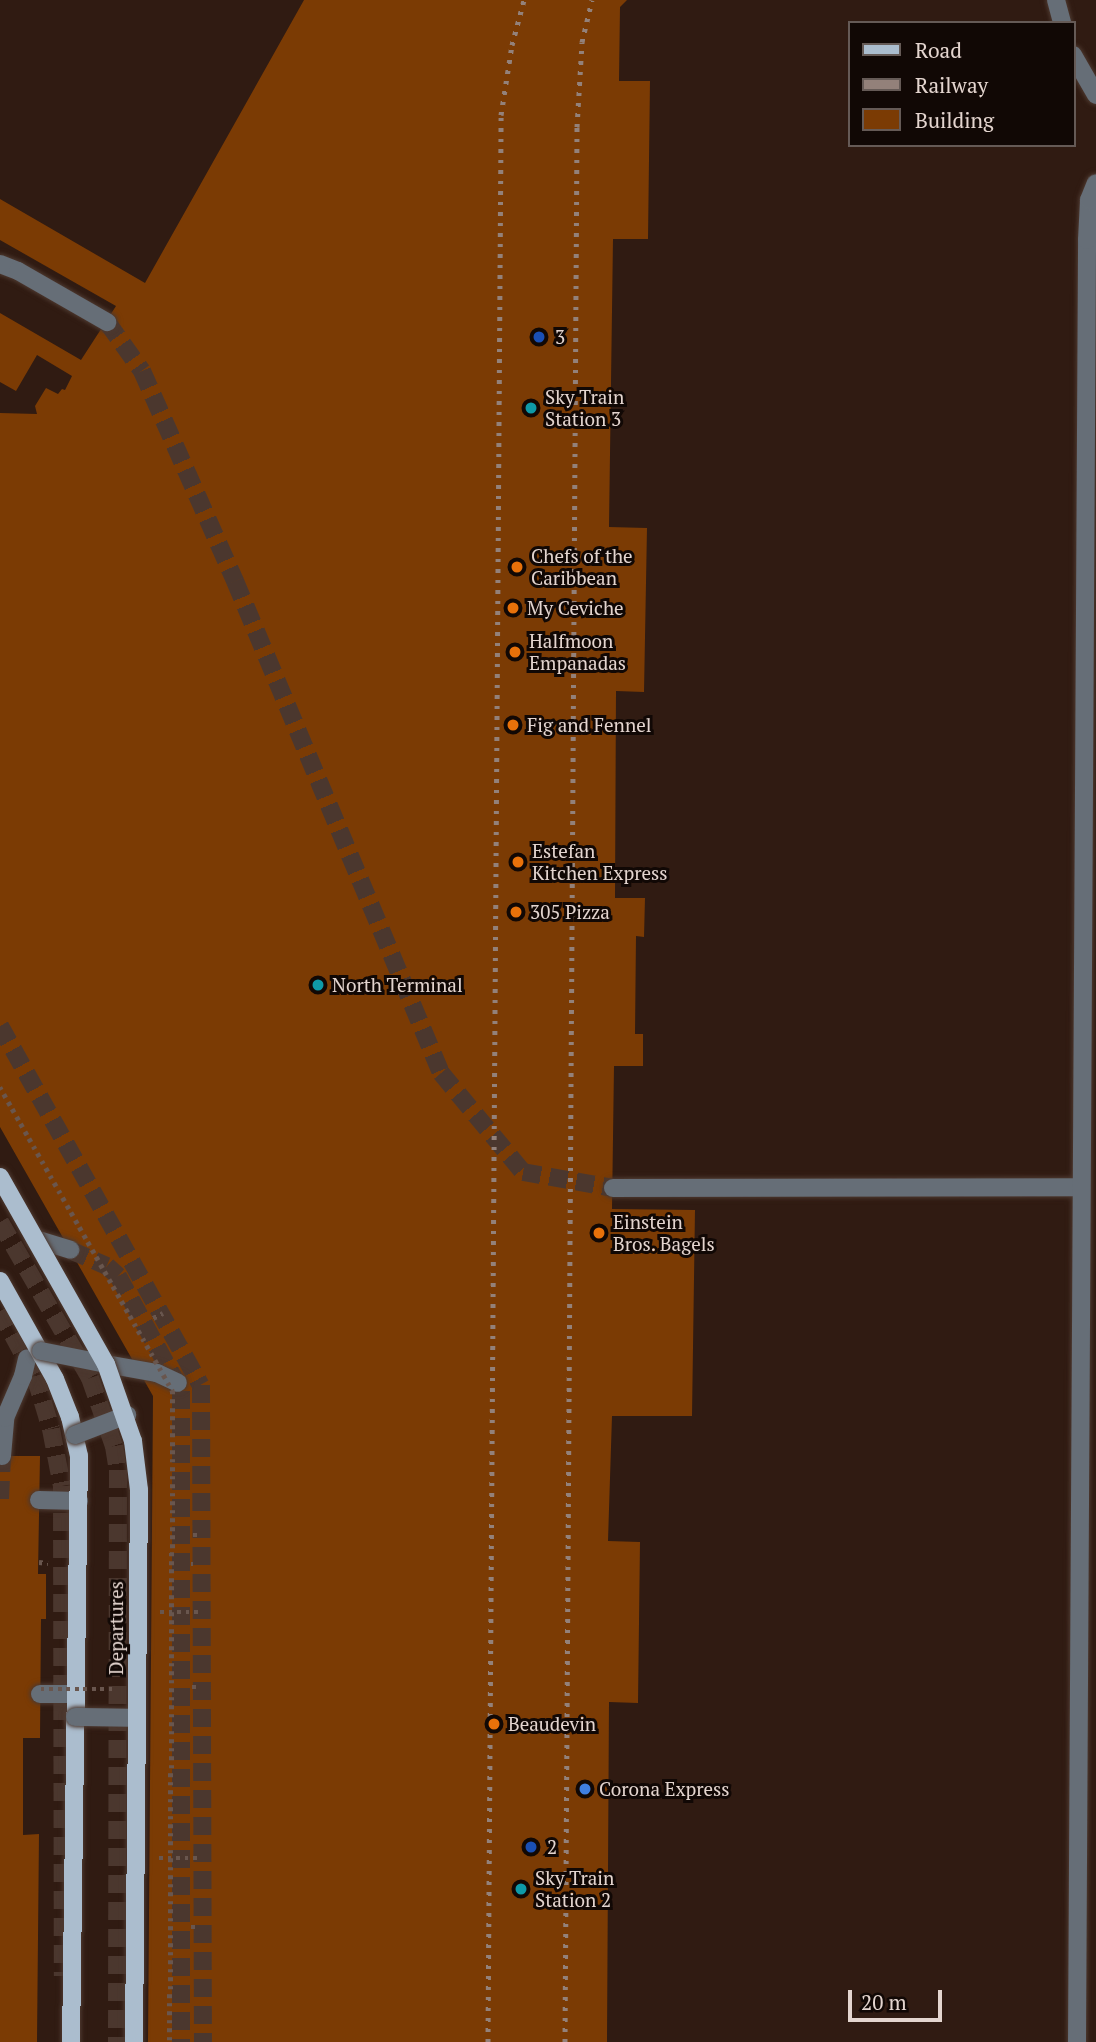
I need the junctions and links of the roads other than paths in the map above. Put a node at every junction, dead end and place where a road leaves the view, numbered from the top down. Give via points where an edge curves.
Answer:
1 (1056, 0) edge
2 (1061, 21) edge
3 (1075, 58) edge
4 (1096, 95) edge
5 (1096, 183) edge
6 (0, 264) edge
7 (107, 322) tunnel mouth
8 (0, 1177) edge
9 (613, 1188) tunnel mouth
10 (1081, 1188) junction
11 (35, 1239) junction
12 (70, 1250) tunnel mouth
13 (0, 1281) edge
14 (34, 1355) junction
15 (106, 1364) junction
16 (178, 1383) dead end
17 (127, 1415) junction
18 (75, 1435) junction
19 (2, 1456) dead end
20 (39, 1500) dead end
21 (79, 1501) junction
22 (41, 1691) road end
23 (76, 1694) junction
24 (75, 1717) junction
25 (136, 1718) junction
26 (71, 2042) edge
27 (134, 2042) edge
28 (1077, 2042) edge

1 - 2 street
3 - 4 street
5 - 10 street via 1087,212
6 - 7 street
8 - 11 main road, Departures, bridge
9 - 10 street
10 - 28 street
11 - 12 street
11 - 15 main road, Departures, bridge
13 - 14 main road, Departures
14 - 15 street, bridge
14 - 18 main road, Departures via 63,1398
14 - 19 street via 5,1418
15 - 16 street, bridge via 157,1373
15 - 17 main road, Departures, bridge
17 - 18 street, bridge
17 - 25 main road, Departures, bridge via 139,1490
18 - 21 main road, Departures
20 - 21 street
21 - 23 main road, Departures
22 - 23 street
23 - 24 main road, Departures
24 - 25 street, bridge
24 - 26 main road, Departures
25 - 27 main road, Departures, bridge

